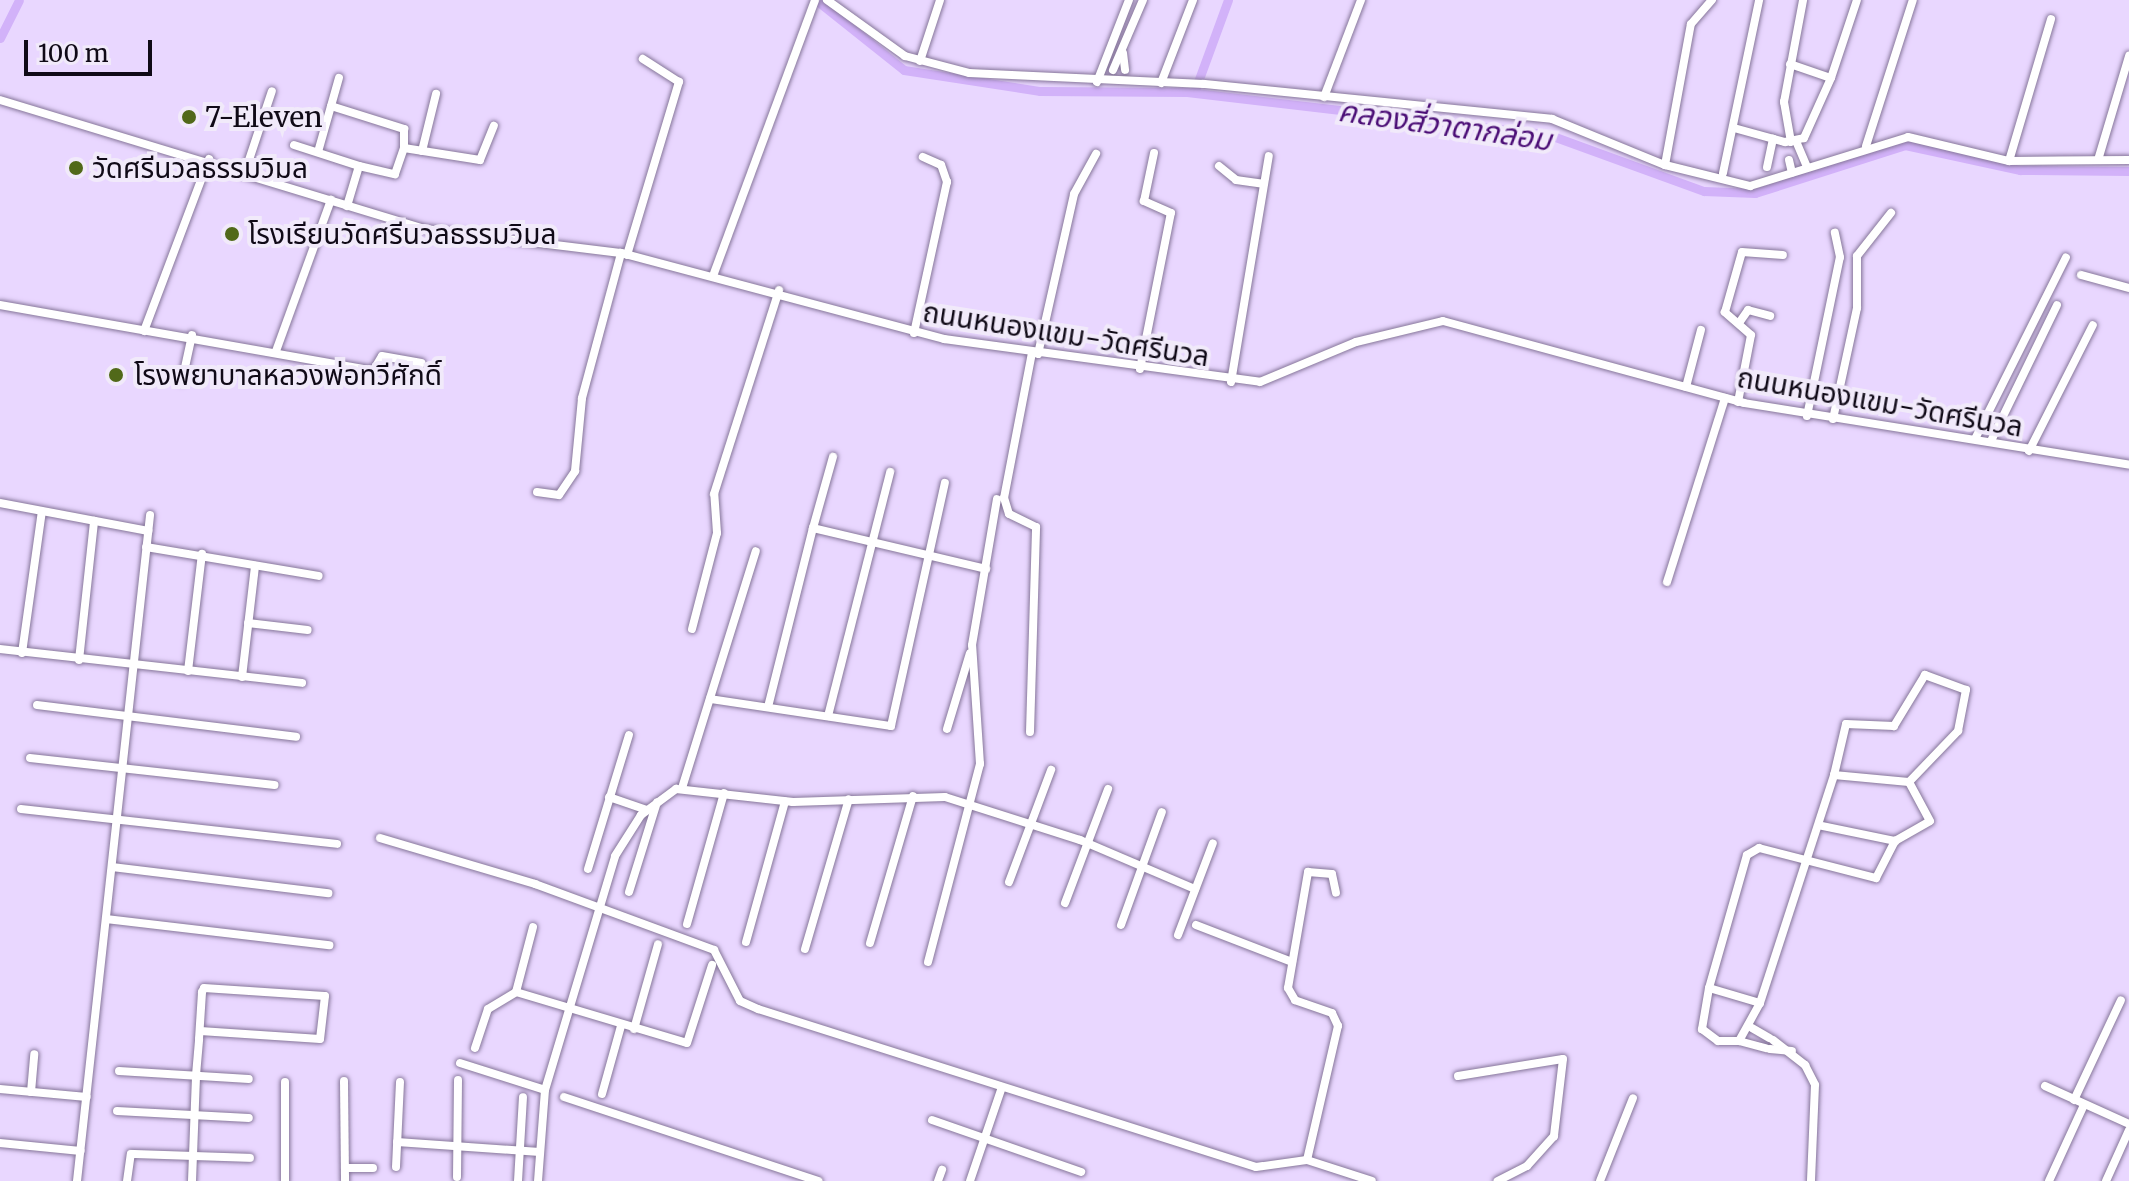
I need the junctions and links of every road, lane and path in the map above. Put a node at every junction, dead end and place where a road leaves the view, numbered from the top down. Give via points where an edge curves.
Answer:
1 (827, 0) edge
2 (940, 0) edge
3 (1129, 0) edge
4 (1143, 0) edge
5 (1193, 0) edge
6 (1361, 0) edge
7 (1712, 0) edge
8 (1759, 0) edge
9 (1803, 0) edge
10 (1857, 0) edge
11 (1913, 0) edge
12 (814, 1) edge
13 (2051, 19) dead end
14 (1123, 53) junction
15 (2129, 56) edge
16 (643, 59) dead end
17 (920, 61) junction
18 (1790, 64) junction
19 (1112, 76) junction
20 (1125, 76) junction
21 (339, 78) dead end
22 (1831, 78) junction
23 (1097, 82) junction
24 (1161, 83) junction
25 (272, 91) dead end
26 (436, 94) dead end
27 (1324, 97) junction
28 (0, 100) edge
29 (331, 106) junction
30 (494, 126) dead end
31 (1734, 128) junction
32 (1773, 139) junction
33 (1791, 141) junction
34 (294, 145) dead end
35 (1866, 146) junction
36 (404, 148) junction
37 (422, 151) junction
38 (318, 152) junction
39 (1154, 153) dead end
40 (1096, 154) dead end
41 (1269, 156) dead end
42 (923, 157) dead end
43 (209, 159) junction
44 (2098, 160) junction
45 (2129, 160) edge
46 (2009, 161) junction
47 (1665, 165) junction
48 (359, 166) junction
49 (1219, 166) dead end
50 (1767, 167) dead end
51 (1807, 167) junction
52 (245, 172) junction
53 (1723, 173) dead end
54 (1792, 173) junction
55 (1263, 184) junction
56 (331, 200) junction
57 (347, 206) junction
58 (1891, 213) dead end
59 (1835, 233) dead end
60 (624, 254) junction
61 (1783, 255) dead end
62 (2066, 257) dead end
63 (2081, 275) dead end
64 (713, 276) junction
65 (2129, 288) edge
66 (779, 290) junction
67 (0, 305) edge
68 (2057, 305) dead end
69 (1770, 316) dead end
70 (1739, 323) junction
71 (2093, 325) dead end
72 (1701, 330) dead end
73 (144, 331) junction
74 (914, 333) junction
75 (192, 335) junction
76 (276, 351) junction
77 (1035, 354) junction
78 (421, 363) dead end
79 (1140, 369) junction
80 (182, 381) dead end
81 (1231, 382) junction
82 (1686, 387) junction
83 (1725, 398) junction
84 (1738, 402) junction
85 (1807, 416) junction
86 (1833, 419) junction
87 (1975, 439) junction
88 (1991, 441) junction
89 (2029, 451) junction
90 (833, 457) dead end
91 (2129, 465) edge
92 (890, 472) dead end
93 (945, 483) dead end
94 (537, 492) dead end
95 (997, 499) dead end
96 (0, 503) edge
97 (42, 511) junction
98 (150, 515) dead end
99 (94, 521) junction
100 (813, 528) junction
101 (148, 531) junction
102 (871, 542) junction
103 (146, 547) junction
104 (756, 551) dead end
105 (202, 554) junction
106 (929, 555) junction
107 (255, 566) junction
108 (986, 569) junction
109 (319, 576) dead end
110 (1667, 582) dead end
111 (248, 623) junction
112 (692, 629) dead end
113 (308, 630) dead end
114 (972, 645) junction
115 (0, 649) edge
116 (22, 653) junction
117 (79, 660) junction
118 (133, 666) junction
119 (188, 671) junction
120 (242, 677) junction
121 (302, 683) dead end
122 (710, 699) junction
123 (37, 705) dead end
124 (768, 707) junction
125 (828, 716) junction
126 (128, 718) junction
127 (947, 729) dead end
128 (1030, 732) dead end
129 (629, 735) dead end
130 (296, 737) dead end
131 (30, 758) dead end
132 (123, 767) junction
133 (1051, 770) dead end
134 (1834, 775) junction
135 (1909, 782) junction
136 (275, 785) dead end
137 (682, 788) junction
138 (1108, 789) dead end
139 (724, 793) junction
140 (913, 796) junction
141 (609, 797) junction
142 (849, 799) junction
143 (658, 801) junction
144 (785, 801) junction
145 (973, 806) junction
146 (21, 809) dead end
147 (647, 810) junction
148 (1162, 812) dead end
149 (117, 818) junction
150 (1031, 824) junction
151 (1822, 826) junction
152 (380, 838) dead end
153 (1895, 841) junction
154 (1088, 843) junction
155 (1213, 843) dead end
156 (337, 844) dead end
157 (1803, 859) junction
158 (1142, 866) junction
159 (112, 867) junction
160 (588, 869) dead end
161 (1009, 882) dead end
162 (1195, 889) junction
163 (629, 892) dead end
164 (328, 893) dead end
165 (1336, 893) dead end
166 (1065, 903) dead end
167 (602, 909) junction
168 (106, 919) junction
169 (687, 924) dead end
170 (1121, 925) dead end
171 (1196, 925) dead end
172 (533, 927) dead end
173 (1178, 935) dead end
174 (746, 942) dead end
175 (870, 943) dead end
176 (658, 944) dead end
177 (329, 945) dead end
178 (805, 949) dead end
179 (928, 962) dead end
180 (1292, 962) junction
181 (712, 965) dead end
182 (1709, 988) junction
183 (516, 992) junction
184 (2121, 1000) dead end
185 (1760, 1003) junction
186 (567, 1012) junction
187 (621, 1026) junction
188 (1752, 1028) junction
189 (634, 1029) junction
190 (200, 1031) junction
191 (1739, 1041) junction
192 (1770, 1044) junction
193 (475, 1048) dead end
194 (34, 1054) dead end
195 (460, 1063) dead end
196 (119, 1071) dead end
197 (196, 1075) junction
198 (1458, 1076) dead end
199 (249, 1079) dead end
200 (458, 1080) dead end
201 (344, 1081) dead end
202 (285, 1082) dead end
203 (400, 1082) dead end
204 (2045, 1086) dead end
205 (1002, 1087) junction
206 (0, 1089) edge
207 (545, 1090) junction
208 (31, 1092) junction
209 (602, 1094) dead end
210 (87, 1097) junction
211 (523, 1097) dead end
212 (564, 1097) dead end
213 (1633, 1098) dead end
214 (2074, 1100) junction
215 (2084, 1105) junction
216 (117, 1111) dead end
217 (195, 1115) junction
218 (249, 1118) dead end
219 (932, 1120) dead end
220 (2129, 1124) edge
221 (2129, 1130) edge
222 (985, 1138) junction
223 (397, 1142) junction
224 (0, 1143) edge
225 (458, 1145) junction
226 (520, 1150) junction
227 (81, 1151) junction
228 (540, 1152) junction
229 (193, 1158) junction
230 (250, 1158) dead end
231 (1311, 1161) junction
232 (396, 1167) dead end
233 (345, 1168) junction
234 (373, 1168) dead end
235 (942, 1170) dead end
236 (1081, 1172) dead end
237 (457, 1177) dead end
238 (77, 1181) edge
239 (127, 1181) edge
240 (192, 1181) edge
241 (285, 1181) edge
242 (345, 1181) edge
243 (518, 1181) edge
244 (538, 1181) edge
245 (818, 1181) edge
246 (938, 1181) edge
247 (970, 1181) edge
248 (1372, 1181) edge
249 (1498, 1181) edge
250 (1600, 1181) edge
251 (1811, 1181) edge
252 (2049, 1181) edge
253 (2106, 1181) edge

1 - 17 street via 872,37
2 - 17 street
3 - 23 street
4 - 14 street
5 - 24 street
6 - 27 street
7 - 47 street via 1691,24
8 - 31 street
9 - 18 street
10 - 22 street
11 - 35 street
12 - 64 street
13 - 46 street
14 - 19 street
14 - 20 street
15 - 44 street
16 - 60 street via 679,82
17 - 23 street via 969,73
18 - 22 street
18 - 33 street via 1783,120
19 - 20 street
19 - 23 street
20 - 24 street
21 - 29 street
22 - 33 street via 1816,123
24 - 27 street
25 - 52 street
26 - 37 street
27 - 47 street via 1552,119
28 - 43 street, ถนนหนองแขม-วัดศรีนวล
29 - 36 street via 404,129
29 - 38 street
30 - 37 street via 480,160
31 - 32 street
31 - 53 street
32 - 33 street
32 - 50 street
33 - 51 street
33 - 54 street
34 - 38 street
35 - 46 street via 1908,137
35 - 51 street
36 - 37 street
36 - 48 street via 395,174
38 - 48 street
39 - 79 street via 1144,201 1171,213
40 - 77 street via 1074,194
41 - 55 street
42 - 74 street via 941,165 947,182
43 - 52 street, ถนนหนองแขม-วัดศรีนวล
43 - 73 street
44 - 45 street
44 - 46 street
47 - 54 street via 1750,186
48 - 57 street
49 - 55 street via 1236,180
51 - 54 street
52 - 56 street, ถนนหนองแขม-วัดศรีนวล
55 - 81 street
56 - 57 street, ถนนหนองแขม-วัดศรีนวล
56 - 76 street
57 - 60 street, ถนนหนองแขม-วัดศรีนวล via 425,229
58 - 86 street via 1854,267 1857,308
59 - 85 street via 1840,257
60 - 64 street, ถนนหนองแขม-วัดศรีนวล
60 - 94 street via 582,398 575,471 559,495
61 - 70 street via 1742,252 1725,312
62 - 87 street
63 - 65 street
64 - 66 street, ถนนหนองแขม-วัดศรีนวล
66 - 74 street, ถนนหนองแขม-วัดศรีนวล
66 - 112 street via 714,494 717,533
67 - 73 street
68 - 88 street
69 - 70 street via 1748,310
70 - 84 street via 1751,335
71 - 89 street
72 - 82 street
73 - 75 street
74 - 77 street, ถนนหนองแขม-วัดศรีนวล
75 - 76 street
75 - 80 street
76 - 78 street via 373,371 382,356
77 - 79 street, ถนนหนองแขม-วัดศรีนวล
77 - 128 street via 1004,498 1009,514 1033,523 1037,535
79 - 81 street, ถนนหนองแขม-วัดศรีนวล
81 - 82 street, ถนนหนองแขม-วัดศรีนวล via 1260,382 1356,342 1443,321
82 - 83 street, ถนนหนองแขม-วัดศรีนวล
83 - 84 street, ถนนหนองแขม-วัดศรีนวล
83 - 110 street
84 - 85 street, ถนนหนองแขม-วัดศรีนวล
85 - 86 street, ถนนหนองแขม-วัดศรีนวล
86 - 87 street, ถนนหนองแขม-วัดศรีนวล
87 - 88 street, ถนนหนองแขม-วัดศรีนวล
88 - 89 street, ถนนหนองแขม-วัดศรีนวล
89 - 91 street, ถนนหนองแขม-วัดศรีนวล
90 - 100 street
92 - 102 street
93 - 106 street
95 - 108 street
96 - 97 street
97 - 99 street
97 - 116 street
98 - 101 street
99 - 101 street
99 - 117 street
100 - 102 street
100 - 124 street
101 - 103 street
102 - 106 street
102 - 125 street
103 - 105 street
103 - 118 street
104 - 122 street
105 - 107 street
105 - 119 street
106 - 108 street
106 - 125 street via 891,726
107 - 109 street
107 - 111 street
108 - 114 street
111 - 113 street
111 - 120 street
114 - 127 street
114 - 145 street via 980,764
115 - 116 street
116 - 117 street
117 - 118 street
118 - 119 street
118 - 126 street
119 - 120 street
120 - 121 street
122 - 124 street
122 - 137 street
123 - 126 street
124 - 125 street
126 - 130 street
126 - 132 street
129 - 141 street
131 - 132 street
132 - 136 street
132 - 149 street
133 - 150 street
134 - 135 street
134 - 135 street via 1842,727 1894,726 1908,713 1919,679 1934,675 1966,690 1968,707 1951,740
134 - 151 street
135 - 153 street via 1930,821
137 - 139 street
137 - 143 street
138 - 154 street
139 - 144 street
139 - 169 street
140 - 142 street
140 - 145 street
140 - 175 street
141 - 147 street
141 - 160 street
142 - 144 street
142 - 178 street
143 - 147 street
143 - 163 street
144 - 174 street
145 - 150 street
145 - 179 street
146 - 149 street
147 - 167 street via 615,856
148 - 158 street
149 - 156 street
149 - 159 street
150 - 154 street
150 - 161 street
151 - 153 street
151 - 157 street
152 - 167 street
153 - 157 street via 1876,878
154 - 158 street
154 - 166 street
155 - 162 street
157 - 182 street via 1759,848 1747,855
157 - 185 street
158 - 162 street
158 - 170 street
159 - 164 street
159 - 168 street
162 - 173 street
165 - 180 street via 1332,874 1308,872
167 - 186 street
167 - 205 street via 714,950 749,1006
168 - 177 street
168 - 210 street
171 - 180 street
172 - 183 street
176 - 189 street
180 - 231 street via 1290,995 1332,1013 1338,1026
181 - 189 street via 687,1043
182 - 185 street
182 - 191 street via 1702,1029 1718,1041
183 - 186 street
183 - 193 street via 488,1009
184 - 214 street
185 - 188 street
186 - 187 street
186 - 207 street
187 - 189 street
187 - 209 street
188 - 191 street
188 - 192 street
190 - 190 street via 208,987 325,996 320,1039
190 - 197 street
191 - 192 street
192 - 251 street via 1792,1051 1815,1085
194 - 208 street
195 - 207 street
196 - 197 street
197 - 199 street
197 - 217 street
198 - 249 street via 1563,1059 1554,1136 1527,1166
200 - 225 street
201 - 233 street
202 - 241 street
203 - 223 street
204 - 214 street
205 - 222 street
205 - 231 street via 1256,1167
206 - 208 street
207 - 228 street
208 - 210 street
210 - 227 street
211 - 226 street
212 - 245 street
213 - 250 street
214 - 215 street
215 - 220 street
215 - 252 street
216 - 217 street
217 - 218 street
217 - 229 street
219 - 222 street
221 - 253 street
222 - 236 street
222 - 247 street
223 - 225 street
223 - 232 street
224 - 227 street
225 - 226 street
225 - 237 street
226 - 228 street
226 - 243 street
227 - 238 street
228 - 244 street
229 - 230 street
229 - 239 street via 131,1154
229 - 240 street
231 - 248 street
233 - 234 street
233 - 242 street
235 - 246 street

